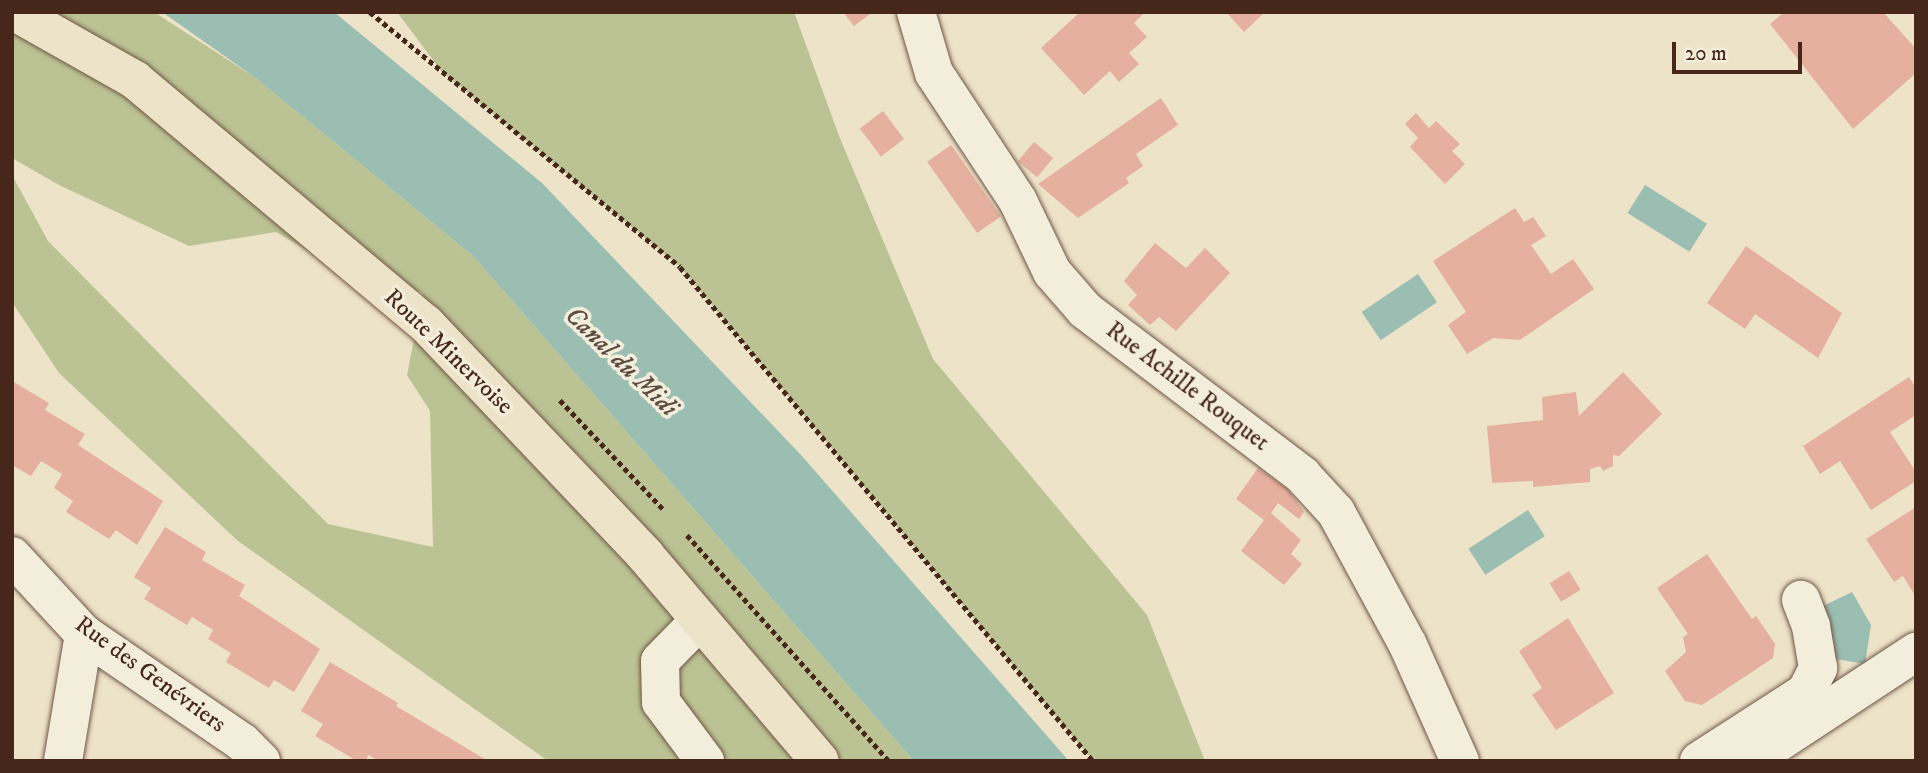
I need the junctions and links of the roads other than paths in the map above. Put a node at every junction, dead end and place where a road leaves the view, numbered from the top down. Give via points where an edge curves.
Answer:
1 (15, 12) edge
2 (916, 12) edge
3 (12, 556) edge
4 (1801, 600) dead end
5 (700, 620) junction
6 (84, 634) junction
7 (1916, 652) edge
8 (63, 761) edge
9 (261, 761) edge
10 (705, 761) edge
11 (820, 761) edge
12 (1460, 761) edge
13 (1699, 761) edge
14 (1750, 761) edge

1 - 5 main road, Route Minervoise via 135,80 426,324 645,555
2 - 12 street, Rue Achille Rouquet via 934,74 1018,201 1052,272 1085,310 1301,475 1336,512 1408,645
3 - 6 street, Rue des Genévriers
4 - 13 street via 1818,668 1807,692
5 - 10 street via 660,661 661,702
5 - 11 main road, Route Minervoise
6 - 8 street
6 - 9 street, Rue des Genévriers via 242,742
7 - 14 street

